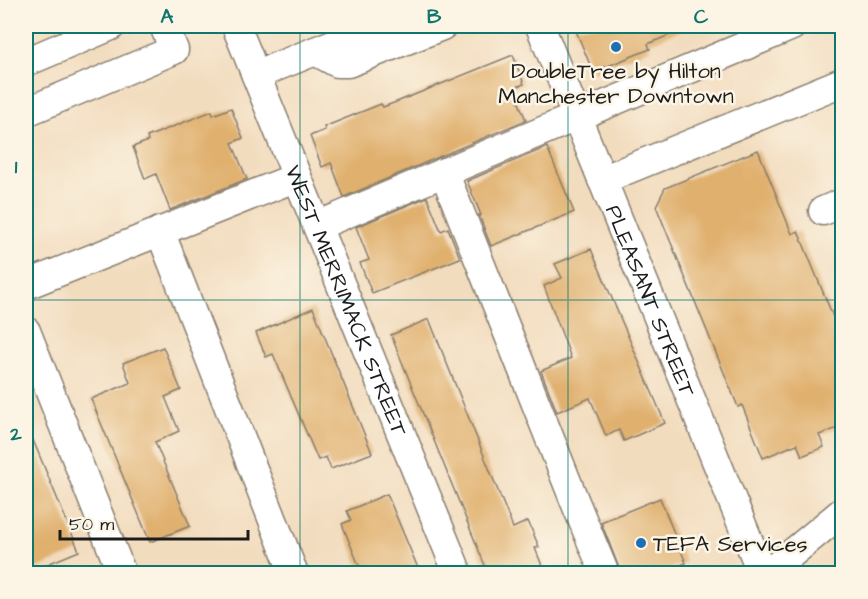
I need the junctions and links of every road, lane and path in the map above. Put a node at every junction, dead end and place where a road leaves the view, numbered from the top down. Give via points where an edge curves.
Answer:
1 (111, 26) edge
2 (164, 26) edge
3 (377, 26) edge
4 (442, 26) edge
5 (540, 26) edge
6 (792, 26) edge
7 (244, 28) edge
8 (315, 51) junction
9 (26, 62) edge
10 (256, 75) junction
11 (843, 82) edge
12 (26, 112) edge
13 (576, 115) junction
14 (444, 172) junction
15 (297, 177) junction
16 (602, 180) junction
17 (317, 226) junction
18 (160, 231) junction
19 (26, 285) edge
20 (26, 331) edge
21 (843, 512) edge
22 (122, 573) edge
23 (294, 573) edge
24 (458, 573) edge
25 (606, 573) edge
26 (762, 573) edge
27 (767, 573) edge

1 - 9 street
2 - 12 street via 174,50
3 - 8 street
4 - 8 street via 348,63 337,63
5 - 13 street, PLEASANT STREET
6 - 13 street
7 - 10 street, WEST MERRIMACK STREET
8 - 10 street
10 - 15 street, WEST MERRIMACK STREET
11 - 16 street
13 - 14 street
13 - 16 street, PLEASANT STREET
14 - 17 street
14 - 25 street
15 - 17 street, WEST MERRIMACK STREET
15 - 18 street
16 - 26 street, PLEASANT STREET
17 - 24 street, WEST MERRIMACK STREET
18 - 19 street
18 - 23 street
20 - 22 street
21 - 27 street

